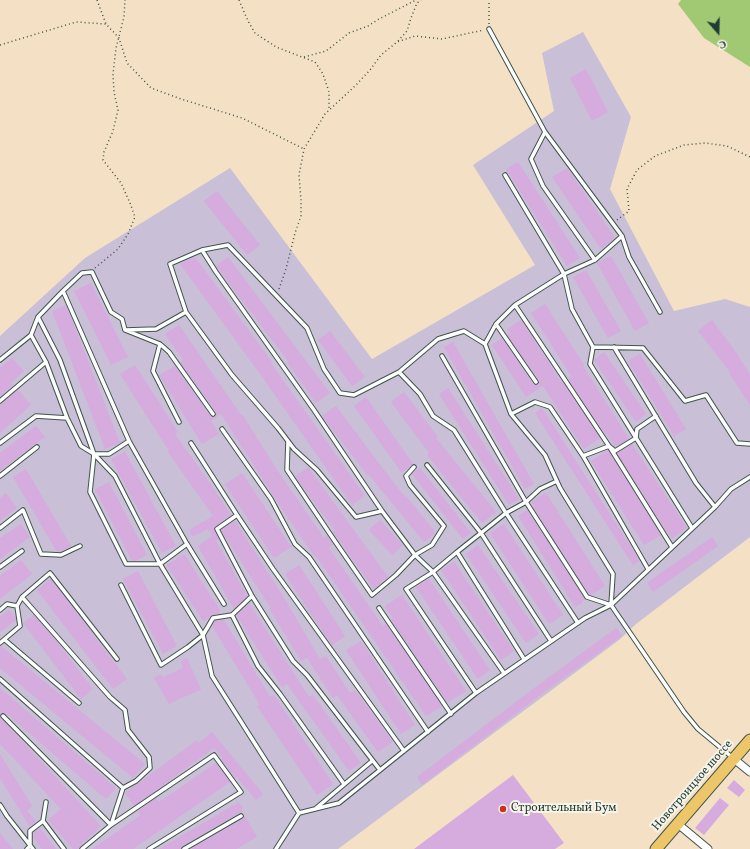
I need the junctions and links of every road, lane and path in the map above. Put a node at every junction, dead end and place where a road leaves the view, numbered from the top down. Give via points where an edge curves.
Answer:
1 (97, 0) edge
2 (126, 0) edge
3 (239, 0) edge
4 (416, 0) edge
5 (421, 0) edge
6 (489, 0) edge
7 (106, 24) junction
8 (489, 29) junction
9 (118, 38) junction
10 (397, 42) junction
11 (0, 45) edge
12 (304, 57) junction
13 (329, 110) junction
14 (545, 132) junction
15 (304, 149) junction
16 (750, 157) edge
17 (505, 175) dead end
18 (613, 224) junction
19 (622, 236) junction
20 (202, 250) junction
21 (595, 260) junction
22 (92, 272) junction
23 (564, 274) junction
24 (63, 291) junction
25 (277, 296) junction
26 (515, 305) junction
27 (186, 312) junction
28 (660, 312) dead end
29 (38, 317) junction
30 (496, 324) junction
31 (125, 330) junction
32 (31, 335) junction
33 (160, 344) junction
34 (485, 344) junction
35 (594, 347) junction
36 (614, 347) junction
37 (442, 356) dead end
38 (0, 360) edge
39 (46, 362) junction
40 (399, 372) junction
41 (536, 382) dead end
42 (0, 401) edge
43 (213, 414) dead end
44 (511, 414) junction
45 (656, 416) junction
46 (67, 418) junction
47 (179, 422) dead end
48 (222, 429) dead end
49 (636, 438) junction
50 (288, 441) junction
51 (129, 442) junction
52 (0, 443) edge
53 (191, 443) dead end
54 (750, 444) edge
55 (609, 446) junction
56 (37, 447) dead end
57 (94, 454) junction
58 (583, 456) junction
59 (427, 464) dead end
60 (414, 468) dead end
61 (0, 476) edge
62 (750, 477) edge
63 (557, 481) junction
64 (526, 502) junction
65 (715, 507) junction
66 (382, 511) junction
67 (506, 513) junction
68 (237, 515) junction
69 (0, 528) edge
70 (692, 528) junction
71 (481, 533) junction
72 (187, 544) junction
73 (80, 546) dead end
74 (672, 547) junction
75 (22, 551) dead end
76 (458, 552) junction
77 (415, 555) junction
78 (160, 564) junction
79 (0, 567) edge
80 (648, 569) junction
81 (433, 572) junction
82 (121, 585) dead end
83 (22, 596) junction
84 (252, 596) junction
85 (224, 604) dead end
86 (611, 605) junction
87 (17, 606) junction
88 (379, 608) dead end
89 (0, 610) edge
90 (232, 615) junction
91 (578, 622) junction
92 (203, 635) junction
93 (5, 640) junction
94 (552, 641) junction
95 (0, 643) edge
96 (117, 659) dead end
97 (524, 660) junction
98 (504, 673) junction
99 (0, 679) edge
100 (476, 693) junction
101 (79, 703) dead end
102 (451, 714) junction
103 (3, 716) dead end
104 (428, 732) junction
105 (750, 740) edge
106 (404, 751) junction
107 (734, 759) junction
108 (372, 761) junction
109 (380, 770) junction
110 (750, 772) edge
111 (344, 784) junction
112 (123, 788) junction
113 (46, 802) dead end
114 (0, 805) edge
115 (314, 809) junction
116 (299, 814) junction
117 (241, 816) dead end
118 (43, 821) junction
119 (678, 824) junction
120 (111, 825) junction
121 (32, 847) edge
122 (27, 849) edge
123 (64, 849) edge
124 (82, 849) edge
125 (149, 849) edge
126 (184, 849) edge
127 (276, 849) edge
128 (656, 849) edge
129 (708, 849) edge

1 - 7 path
2 - 9 path
3 - 12 path via 255,33 276,47
4 - 12 path via 368,26 349,33 326,51
5 - 10 path via 407,31
6 - 8 path
7 - 9 path
7 - 11 path via 76,22
8 - 10 path via 442,39 416,36
8 - 14 lane
9 - 15 path via 126,63 152,88 242,118
9 - 22 path via 113,74 118,110 103,160 121,183 135,217 118,249
10 - 13 path via 381,55 370,70
12 - 13 path via 315,62 323,74 329,92
13 - 15 path
14 - 18 lane
14 - 21 lane via 531,159 543,186
15 - 25 path via 299,175 301,216
16 - 18 path via 727,146 705,143 684,145 655,156 637,170 627,189 628,211
17 - 23 lane
18 - 19 lane
19 - 21 lane
19 - 28 lane via 629,257
20 - 25 lane via 228,245
20 - 27 lane via 170,264
20 - 66 lane
21 - 23 lane
22 - 24 lane via 82,273
22 - 31 lane via 111,312 122,318
23 - 26 lane
23 - 35 lane via 572,309
24 - 29 lane
24 - 51 lane
25 - 40 lane via 307,328 324,369 340,393 354,396
26 - 30 lane
26 - 55 lane
27 - 31 lane via 156,329
27 - 50 lane via 232,375
29 - 32 lane
29 - 57 lane via 60,360
30 - 34 lane
30 - 41 lane
31 - 33 lane
32 - 38 lane
32 - 39 lane
33 - 43 lane via 169,352
33 - 47 lane via 153,371
34 - 40 lane via 464,331 438,339
34 - 44 lane
35 - 36 lane
35 - 49 lane via 590,364
36 - 45 lane
36 - 54 lane via 643,348 685,401 706,395 737,442
37 - 64 lane
39 - 42 lane
39 - 46 lane
40 - 67 lane via 420,394 433,416 454,430
44 - 58 lane via 535,402 550,407
44 - 63 lane via 546,455
45 - 49 lane via 637,429
45 - 65 lane via 696,483
46 - 52 lane via 36,416
46 - 57 lane via 81,446
48 - 104 lane via 271,499 296,544 309,557
49 - 55 lane via 615,451
49 - 70 lane
50 - 66 lane via 317,470 356,517
50 - 77 lane via 287,470 372,594 396,575
51 - 57 lane via 109,454
51 - 72 lane
53 - 68 lane
55 - 58 lane
55 - 74 lane
56 - 61 lane
57 - 78 lane via 115,476
57 - 78 lane via 90,492 122,558 126,564
58 - 80 lane
59 - 71 lane
60 - 77 lane via 406,476 410,485 444,526 432,545
62 - 65 lane via 731,489
63 - 64 lane via 540,489
63 - 86 lane via 614,574
64 - 67 lane
64 - 86 lane via 587,597
65 - 70 lane
66 - 77 lane
67 - 71 lane
67 - 91 lane
68 - 84 lane via 217,529
68 - 106 lane
69 - 73 lane via 23,510 41,554 61,555
70 - 74 lane
71 - 76 lane
71 - 94 lane
72 - 78 lane
72 - 85 lane
74 - 80 lane
75 - 79 lane
76 - 81 lane
76 - 97 lane
77 - 81 lane
78 - 92 lane
80 - 86 lane
81 - 98 lane
81 - 100 lane via 406,589
82 - 92 lane via 161,665
83 - 87 lane
83 - 96 lane via 50,572
83 - 112 lane via 124,710 128,730 149,757 150,768 136,781
84 - 90 lane
84 - 108 lane via 293,661 307,675
86 - 91 lane
86 - 107 lane via 684,712 698,729
87 - 89 lane via 7,604
87 - 93 lane via 20,626
88 - 102 lane
90 - 92 lane via 213,618
90 - 111 lane via 258,666
91 - 94 lane
92 - 116 lane via 212,676
93 - 95 lane
93 - 101 lane
94 - 97 lane
97 - 98 lane
98 - 100 lane
99 - 112 lane
100 - 102 lane
102 - 104 lane
103 - 120 lane
104 - 106 lane
105 - 107 main road, Новотроицкое шоссе
106 - 109 lane
107 - 110 street
107 - 119 main road, Новотроицкое шоссе
108 - 109 lane
108 - 111 lane
109 - 115 lane via 339,803
111 - 115 lane
112 - 120 lane
113 - 118 lane
114 - 121 lane
115 - 116 lane
116 - 127 lane
117 - 126 lane
118 - 121 lane via 30,831
118 - 123 lane
119 - 128 main road, Новотроицкое шоссе
119 - 129 street
120 - 124 lane
120 - 125 lane via 214,755 241,792
121 - 122 lane

